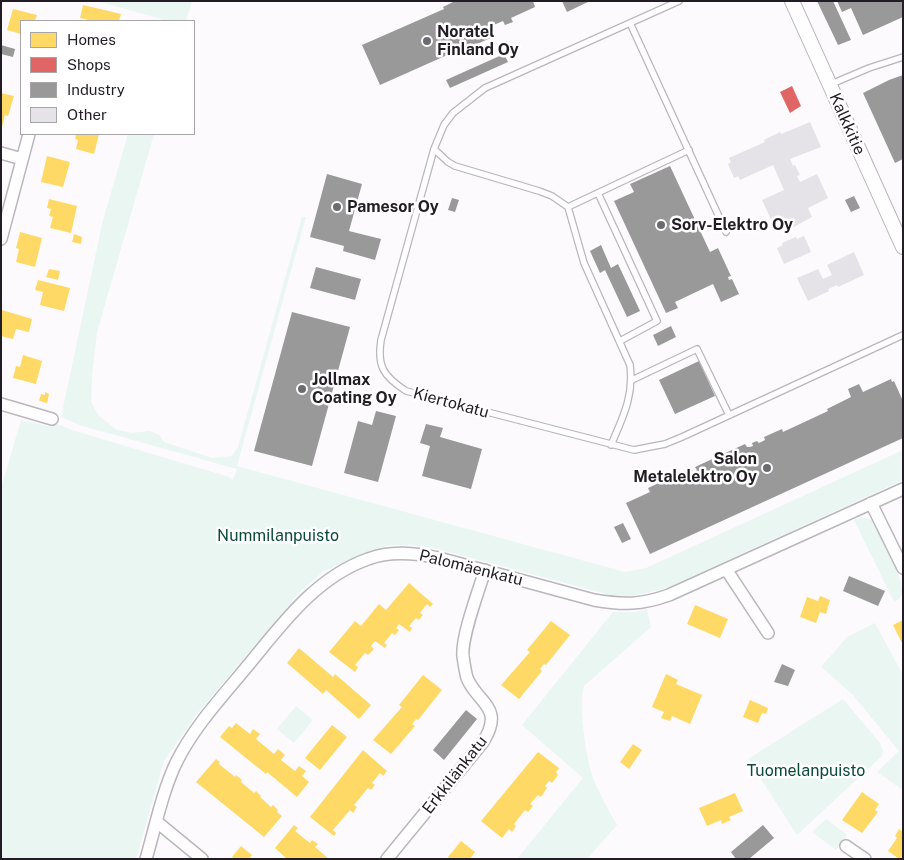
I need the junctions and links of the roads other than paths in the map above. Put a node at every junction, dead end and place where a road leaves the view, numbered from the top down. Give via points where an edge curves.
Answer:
1 (679, 1) edge
2 (792, 1) edge
3 (630, 23) junction
4 (903, 57) edge
5 (830, 85) junction
6 (29, 135) edge
7 (434, 149) junction
8 (689, 150) junction
9 (1, 153) edge
10 (22, 159) junction
11 (598, 193) junction
12 (568, 207) junction
13 (726, 232) dead end
14 (1, 239) edge
15 (903, 247) edge
16 (903, 335) edge
17 (620, 341) junction
18 (632, 380) junction
19 (1, 404) edge
20 (729, 415) junction
21 (52, 419) dead end
22 (611, 445) junction
23 (903, 489) edge
24 (871, 503) junction
25 (903, 568) edge
26 (726, 569) junction
27 (484, 570) junction
28 (768, 633) dead end
29 (157, 822) junction
30 (846, 846) dead end
31 (146, 859) edge
32 (202, 859) edge
33 (387, 859) edge
34 (865, 859) edge

1 - 3 lane, Kiertokatu
2 - 5 street, Kalkkitie
3 - 7 lane, Kiertokatu via 479,92 453,113
3 - 8 lane
4 - 5 lane
5 - 15 street, Kalkkitie
6 - 10 street
7 - 12 lane via 455,166 539,191
7 - 22 lane, Kiertokatu via 381,340 379,362 383,371 406,391
8 - 11 lane
8 - 13 lane
9 - 10 street
10 - 14 street
11 - 12 lane
11 - 17 lane via 658,321
12 - 17 lane via 584,263
16 - 20 lane, Kiertokatu
17 - 18 lane
18 - 20 lane via 698,349
18 - 22 lane via 627,407
19 - 21 street
20 - 22 lane, Kiertokatu via 648,448 634,450
23 - 24 street, Palomäenkatu
24 - 25 street
24 - 26 street, Palomäenkatu
26 - 27 street, Palomäenkatu via 664,597 628,604 594,600
26 - 28 street
27 - 29 street, Palomäenkatu via 418,554 398,553 369,558 326,582 288,618 191,738 176,763
27 - 33 street, Erkkilänkatu via 463,653 467,678 490,712 488,733
29 - 31 street, Palomäenkatu
29 - 32 street
30 - 34 street

